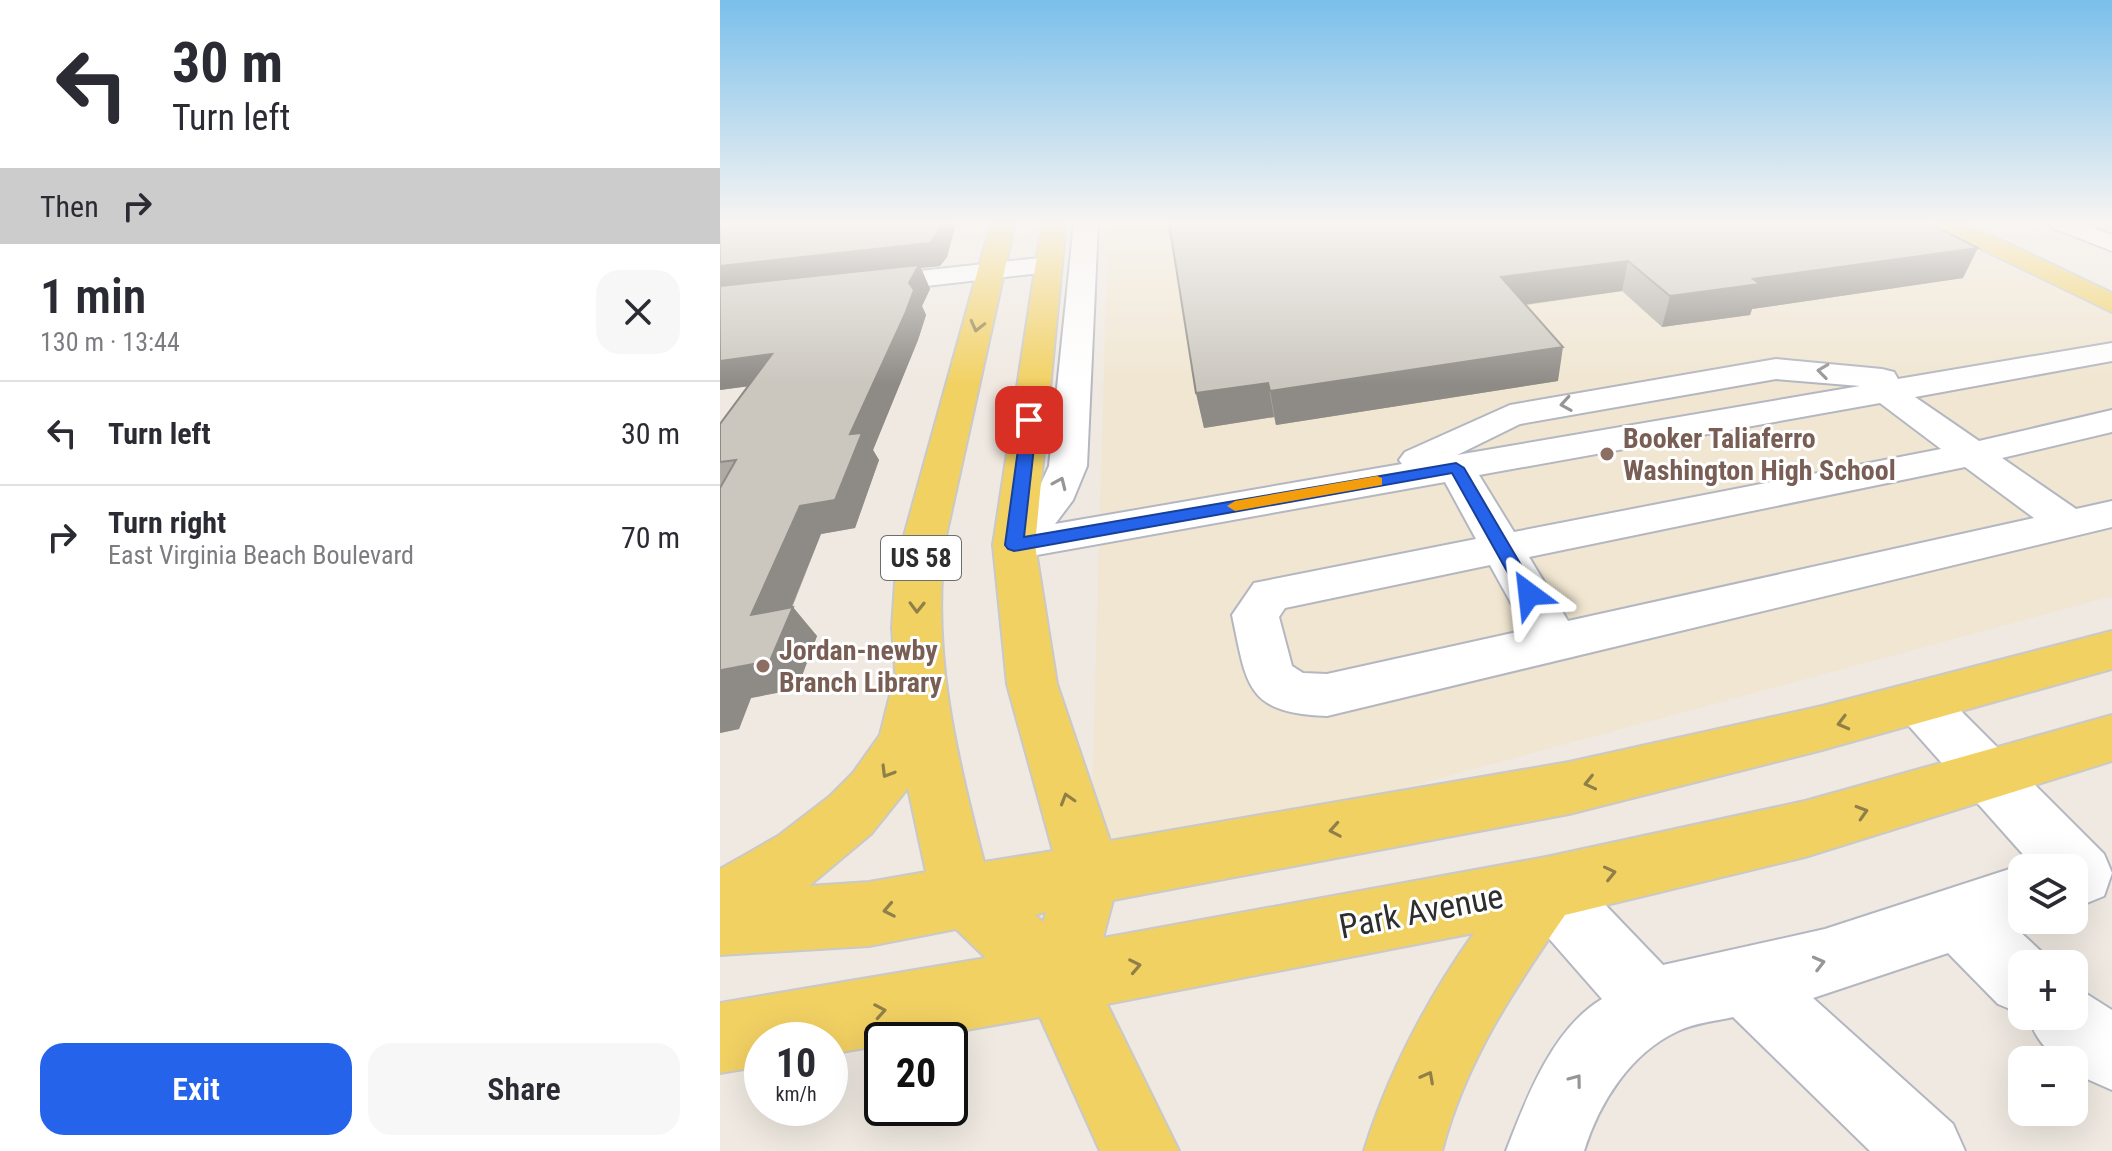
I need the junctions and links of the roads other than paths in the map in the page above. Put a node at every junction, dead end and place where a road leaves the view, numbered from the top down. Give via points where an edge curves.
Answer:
1 (939, 277) edge
2 (989, 277) edge
3 (1048, 277) edge
4 (1082, 277) edge
5 (2056, 277) edge
6 (847, 287) edge
7 (2112, 304) edge
8 (2112, 352) edge
9 (1928, 385) junction
10 (1886, 392) junction
11 (2112, 421) edge
12 (1972, 454) junction
13 (1456, 468) junction
14 (1374, 482) junction
15 (2112, 514) edge
16 (2068, 523) junction
17 (1014, 545) junction
18 (1502, 547) junction
19 (1555, 640) junction
20 (2112, 650) edge
21 (920, 673) junction
22 (1919, 702) junction
23 (2112, 738) edge
24 (1985, 775) junction
25 (2089, 872) edge
26 (1090, 873) junction
27 (1546, 888) junction
28 (966, 896) junction
29 (720, 901) edge
30 (2008, 901) edge
31 (1958, 917) junction
32 (720, 923) edge
33 (2008, 966) edge
34 (1058, 980) junction
35 (1743, 980) junction
36 (1654, 1006) junction
37 (2080, 1030) edge
38 (720, 1038) edge
39 (2112, 1054) edge
40 (1140, 1151) edge
41 (1403, 1151) edge
42 (1545, 1151) edge
43 (1925, 1151) edge

1 - 6 street
2 -> 21 main road, US 58 via 925,536 917,583
3 - 17 main road
17 -> 4 street via 1053,500 1068,466
5 - 7 main road
8 - 9 street
9 - 10 street
9 -> 14 street via 1776,369 1537,409 1489,424
10 - 12 street
10 - 13 street
11 - 12 street
12 - 16 street
12 - 18 street
13 - 14 street
13 - 18 street
14 - 17 street
15 - 16 street
16 - 19 street
26 -> 17 main road via 1032,684
18 - 19 street
18 - 19 street via 1270,595 1255,615 1270,677 1294,694 1327,695
20 - 22 main road
21 - 28 main road, US 58 via 931,765
21 -> 29 main road via 905,742 880,784 840,826 773,873
22 - 24 street
22 -> 26 main road via 1569,788
23 - 24 main road, Park Avenue
24 - 25 street
27 -> 24 main road, Park Avenue via 1805,829
26 - 28 main road
26 - 34 main road
34 -> 27 main road, Park Avenue
27 - 36 street
41 -> 27 main road via 1420,1092 1482,978
28 -> 32 main road via 869,914
28 - 34 main road, US 58
30 - 31 street
31 - 33 street
35 -> 31 street via 1825,962
38 -> 34 main road, Park Avenue
34 - 40 main road, US 58
35 - 36 street
35 - 43 street
42 -> 36 street via 1564,1097 1613,1032
37 - 39 street

